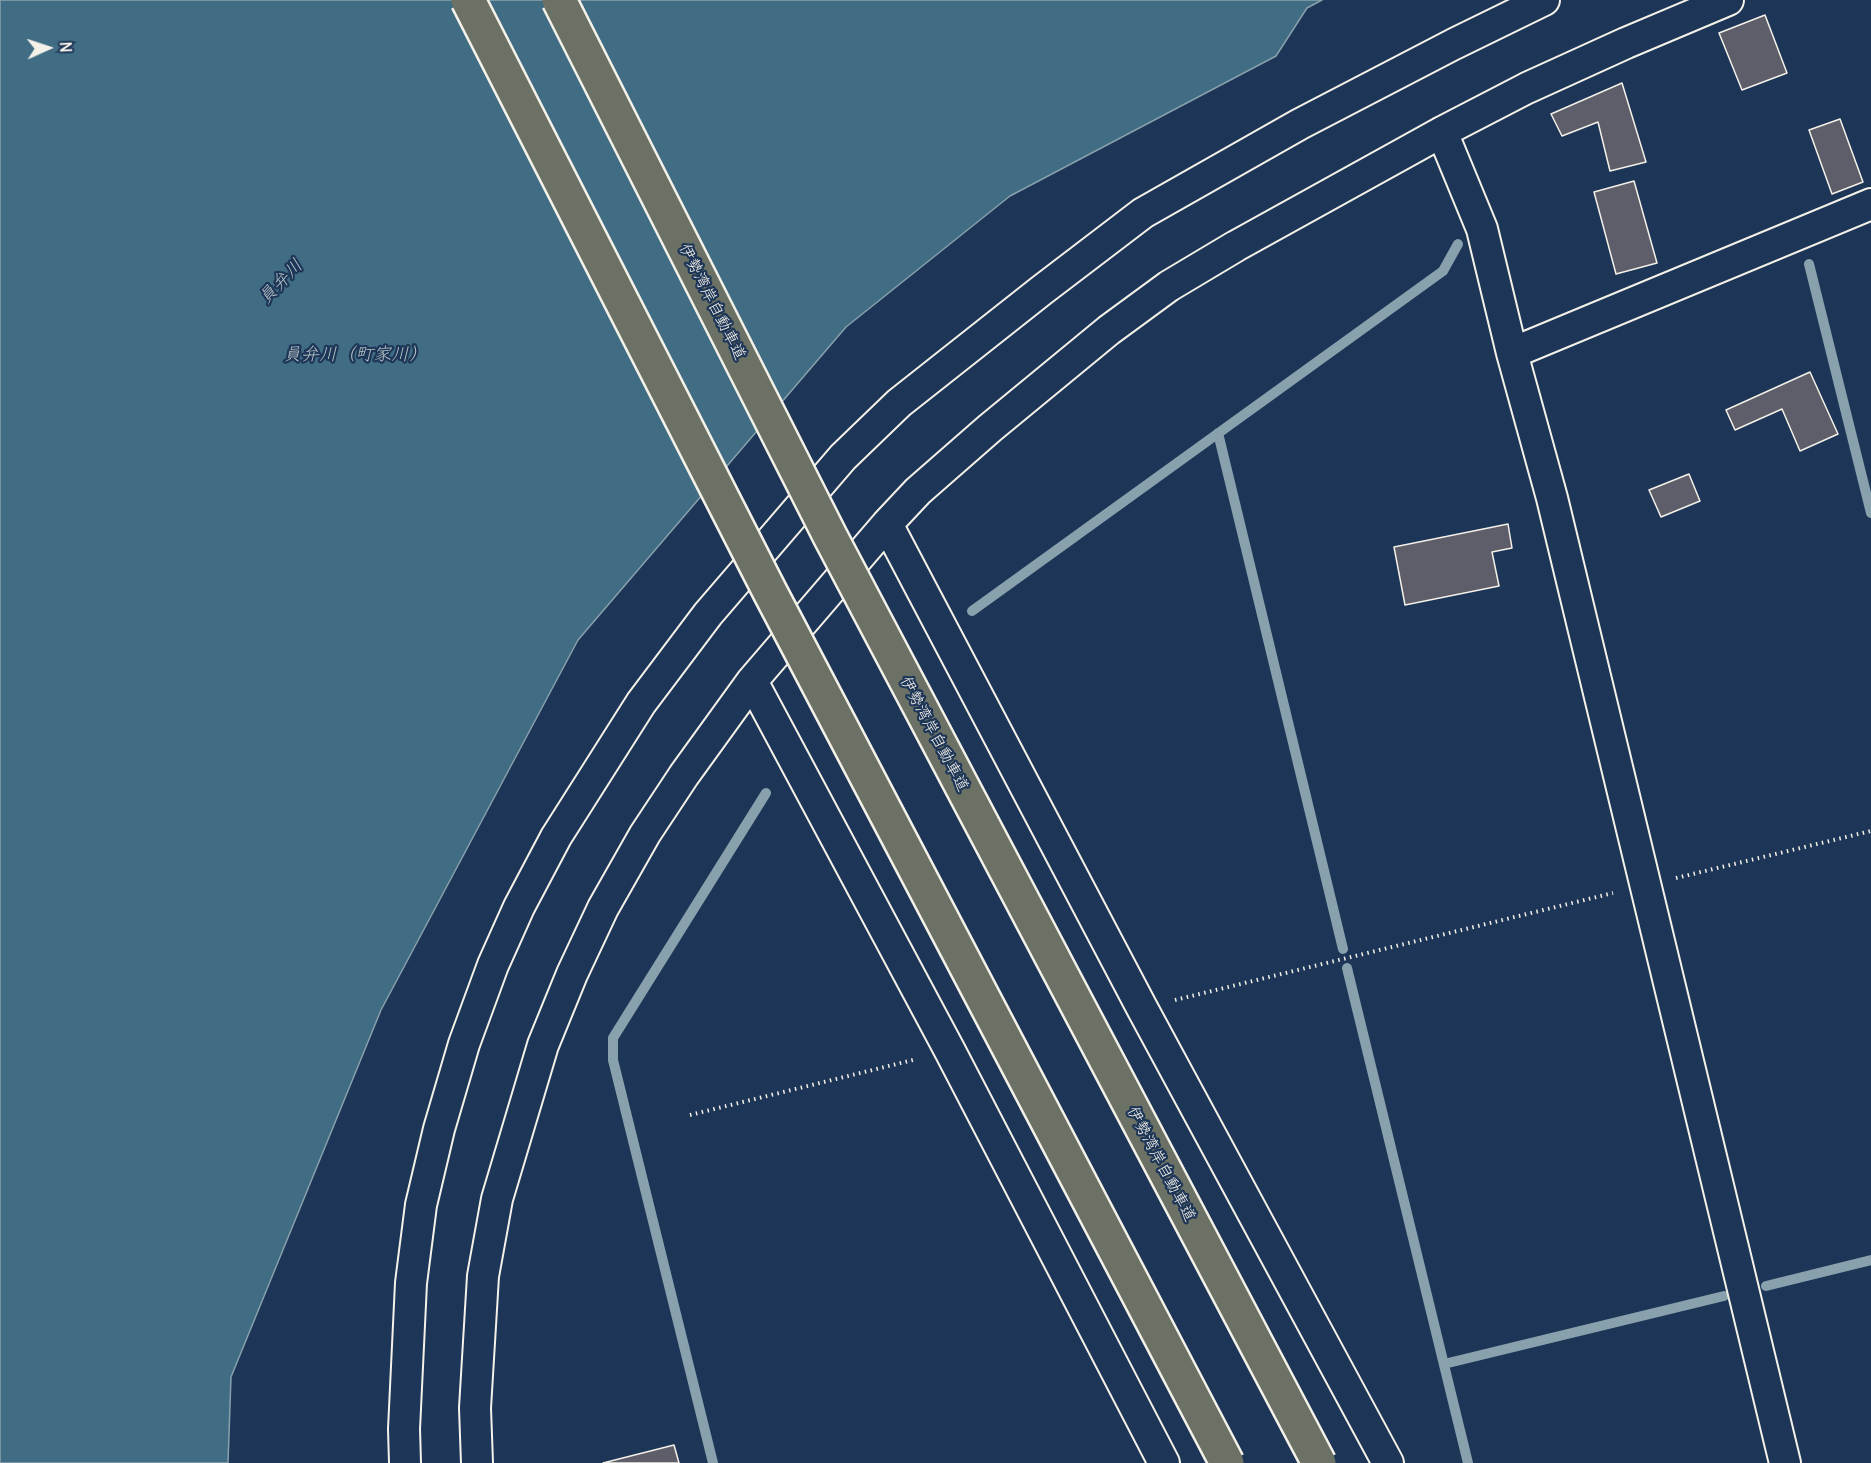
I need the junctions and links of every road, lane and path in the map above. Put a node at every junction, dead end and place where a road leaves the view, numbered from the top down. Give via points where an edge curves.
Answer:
1 (468, 0) edge
2 (559, 0) edge
3 (1544, 0) edge
4 (1728, 0) edge
5 (1442, 132) junction
6 (1871, 204) edge
7 (1512, 352) junction
8 (887, 524) junction
9 (752, 681) junction
10 (1871, 831) edge
11 (1646, 885) junction
12 (1142, 1008) junction
13 (950, 1051) junction
14 (690, 1115) dead end
15 (405, 1463) edge
16 (477, 1463) edge
17 (1164, 1463) edge
18 (1227, 1463) edge
19 (1319, 1463) edge
20 (1388, 1463) edge
21 (1785, 1463) edge

1 - 18 highway, bridge via 770,592
2 - 19 highway, 伊勢湾岸自動車道, bridge via 830,536
3 - 15 street via 1300,124 1143,213 899,404 843,456 708,614 641,703 556,837 493,965 464,1044 422,1205 411,1283
4 - 5 street via 1577,66
5 - 7 street via 1482,229
5 - 8 street via 1169,286 990,428 918,491
6 - 7 street
7 - 11 street via 1552,498
8 - 9 street
8 - 12 street
9 - 13 street
9 - 16 street via 640,843 603,908 543,1044 497,1199 483,1276
10 - 11 path
11 - 12 path
11 - 21 street
12 - 20 street
13 - 14 path
13 - 17 street

